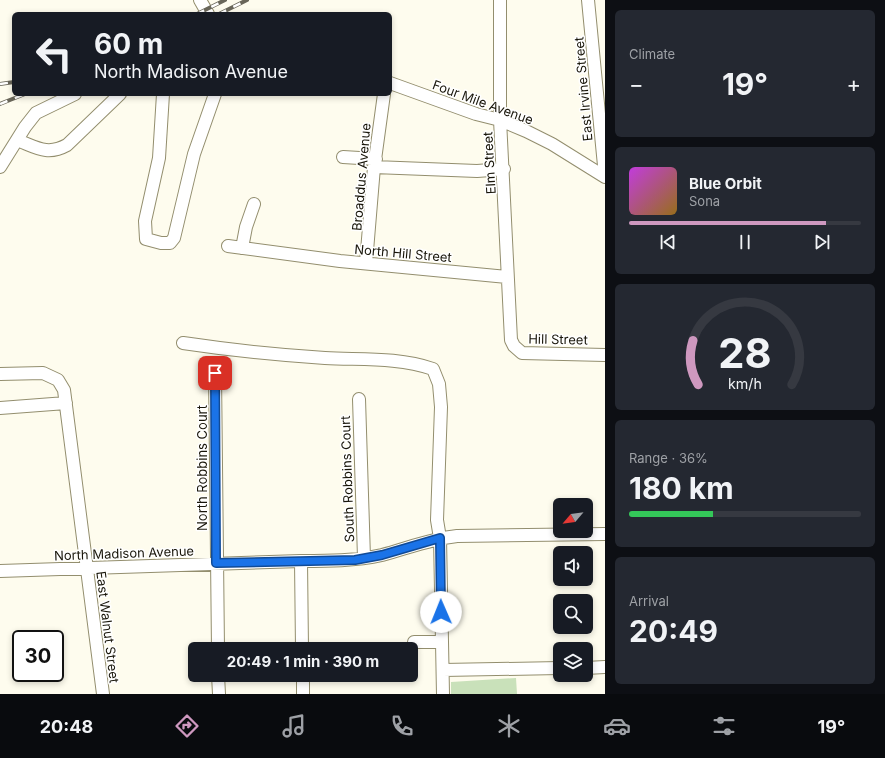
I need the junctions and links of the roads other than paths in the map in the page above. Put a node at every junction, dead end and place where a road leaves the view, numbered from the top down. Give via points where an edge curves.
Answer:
1 (200, 0) edge
2 (500, 0) edge
3 (588, 0) edge
4 (207, 12) edge
5 (600, 72) edge
6 (392, 84) edge
7 (71, 96) edge
8 (118, 96) edge
9 (163, 96) edge
10 (214, 96) edge
11 (384, 96) edge
12 (500, 120) junction
13 (17, 140) junction
14 (343, 157) dead end
15 (375, 163) junction
16 (0, 167) edge
17 (504, 169) junction
18 (605, 177) edge
19 (254, 204) dead end
20 (228, 246) dead end
21 (242, 248) junction
22 (366, 263) junction
23 (507, 277) junction
24 (183, 343) dead end
25 (605, 355) edge
26 (215, 373) dead end
27 (0, 374) edge
28 (359, 400) dead end
29 (66, 404) junction
30 (0, 408) edge
31 (605, 534) edge
32 (440, 538) junction
33 (364, 558) junction
34 (301, 560) junction
35 (216, 563) junction
36 (87, 568) junction
37 (0, 571) edge
38 (218, 642) edge
39 (302, 642) edge
40 (418, 642) edge
41 (442, 642) junction
42 (605, 667) edge
43 (553, 668) edge
44 (593, 668) edge
45 (443, 670) junction
46 (218, 682) edge
47 (303, 682) edge
48 (103, 694) edge
49 (219, 694) edge
50 (303, 694) edge
51 (443, 694) edge

1 - 4 street
2 - 12 street, Elm Street
3 - 5 street, East Irvine Street
5 - 18 street, East Irvine Street
6 - 12 street, Four Mile Avenue
7 - 13 street via 36,113
8 - 13 street via 67,145 58,150 46,152
9 - 10 street via 159,158 145,221 146,239 161,243 170,242 174,238 194,154
11 - 15 street, Broaddus Avenue
12 - 17 street, Elm Street
12 - 18 street, Four Mile Avenue via 552,144
13 - 16 street
14 - 15 street
15 - 17 street via 477,171
15 - 22 street, Broaddus Avenue
17 - 23 street, Elm Street
19 - 21 street
20 - 21 street, North Hill Street
21 - 22 street, North Hill Street
22 - 23 street, North Hill Street
23 - 25 street, Hill Street via 511,340 514,346 528,353
24 - 32 street via 325,358 391,360 433,369 439,384 441,406 437,520
26 - 35 street, North Robbins Court
27 - 29 street, East Walnut Street via 43,373 52,376 62,386
28 - 33 street, South Robbins Court
29 - 30 street
29 - 36 street, East Walnut Street
31 - 32 street, North Madison Avenue via 469,535
32 - 33 street, North Madison Avenue
32 - 41 street
33 - 34 street, North Madison Avenue via 342,561
34 - 35 street, North Madison Avenue
34 - 39 street
35 - 36 street, North Madison Avenue
35 - 38 street, North Robbins Court
36 - 37 street, North Madison Avenue
36 - 48 street, East Walnut Street
40 - 41 street
41 - 45 street
42 - 44 street
43 - 45 street
45 - 51 street
46 - 49 street
47 - 50 street

